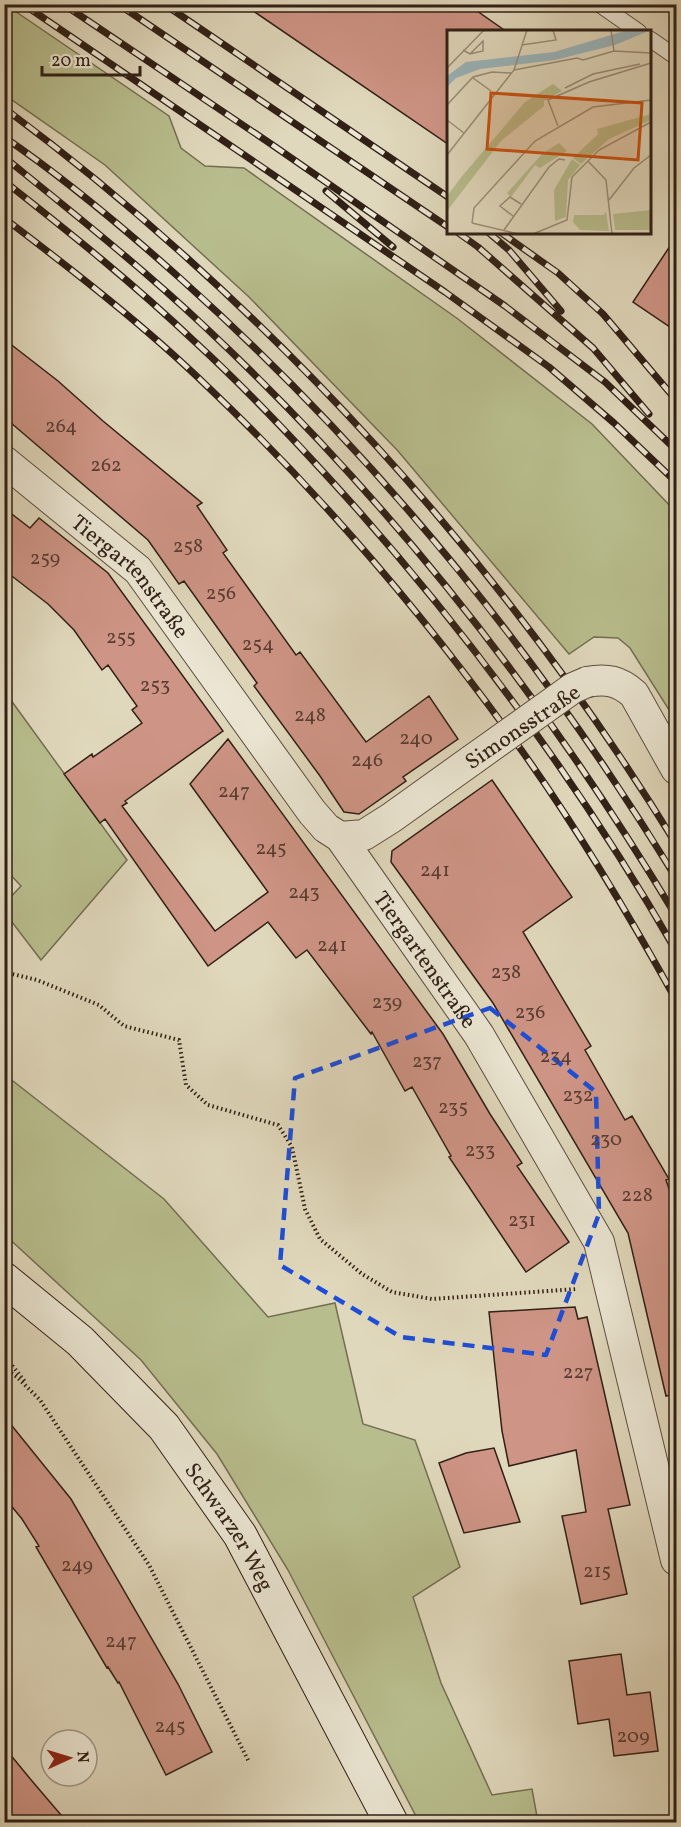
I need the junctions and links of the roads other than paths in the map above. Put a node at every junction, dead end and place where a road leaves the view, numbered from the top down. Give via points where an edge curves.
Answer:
1 (599, 4) edge
2 (636, 30) edge
3 (651, 40) edge
4 (676, 57) edge
5 (4, 461) edge
6 (676, 769) edge
7 (340, 837) junction
8 (4, 1279) edge
9 (676, 1560) edge
10 (391, 1822) edge

1 - 2 lane
3 - 4 lane
5 - 7 street, Tiergartenstraße via 138,570 312,812
6 - 7 street, Simonsstraße, bridge via 634,694 606,679 587,682 364,835
7 - 9 street, Tiergartenstraße via 479,1035 599,1242
8 - 10 street, Schwarzer Weg via 80,1341 164,1427 240,1535

